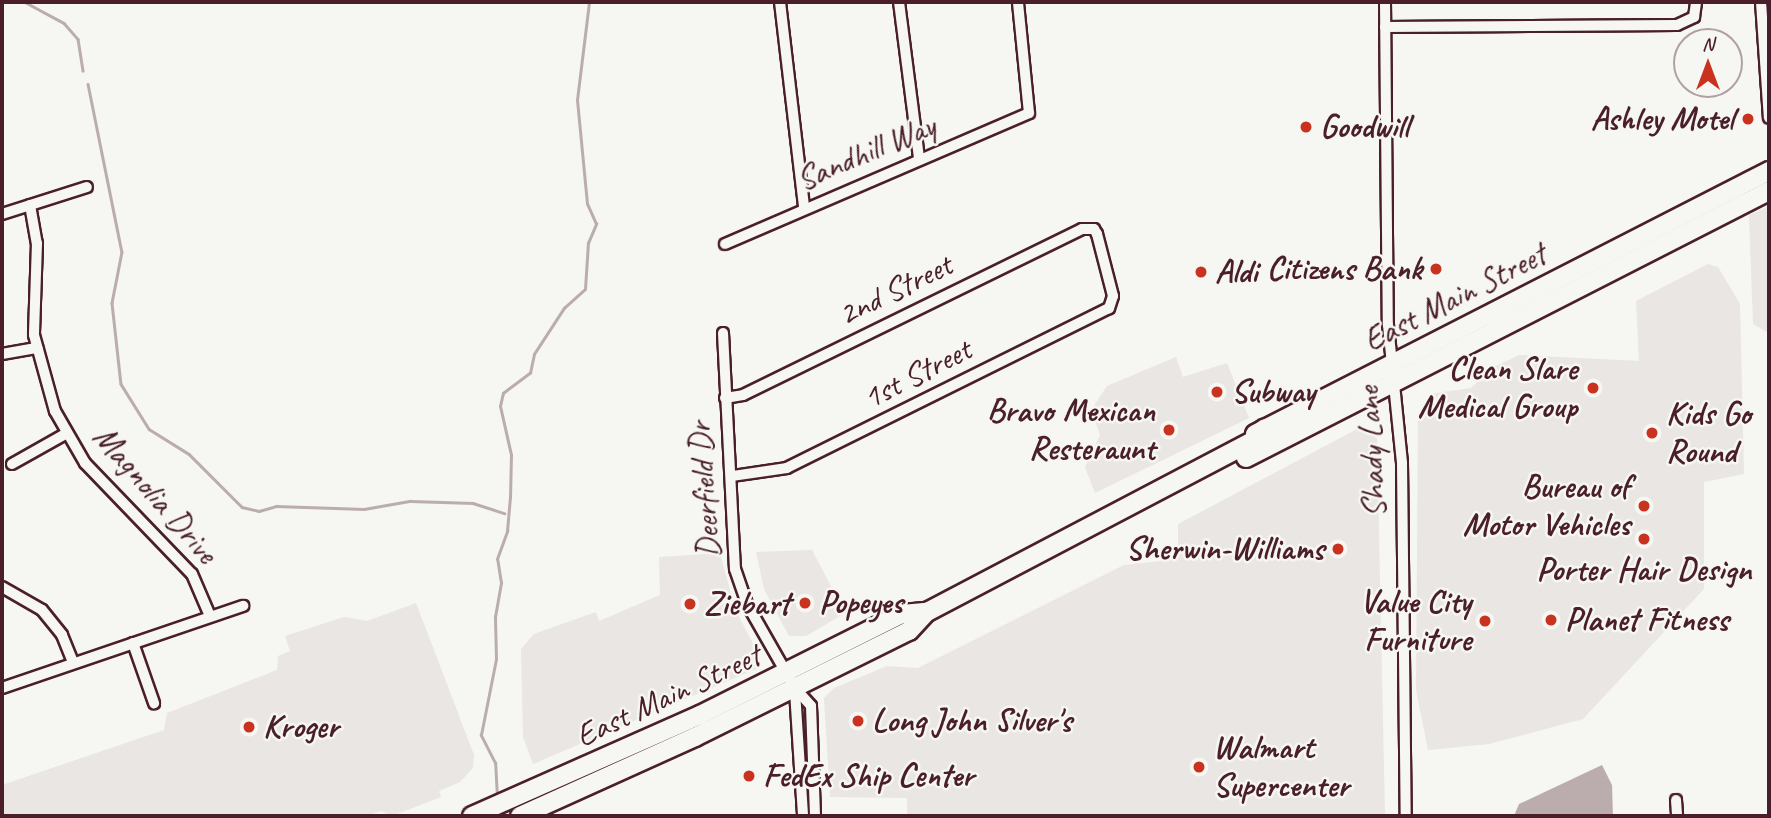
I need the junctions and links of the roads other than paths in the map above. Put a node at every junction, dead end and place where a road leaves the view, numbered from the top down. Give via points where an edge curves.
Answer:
1 (780, 2) edge
2 (899, 2) edge
3 (1018, 2) edge
4 (1385, 2) edge
5 (1696, 2) edge
6 (1761, 2) edge
7 (1385, 27) junction
8 (1769, 118) edge
9 (919, 159) junction
10 (1769, 171) edge
11 (87, 187) dead end
12 (1769, 191) edge
13 (30, 205) junction
14 (804, 207) junction
15 (2, 214) edge
16 (1088, 228) joint
17 (725, 244) dead end
18 (723, 333) dead end
19 (37, 348) junction
20 (2, 354) edge
21 (1392, 363) junction
22 (1396, 382) junction
23 (725, 398) junction
24 (67, 433) junction
25 (12, 464) dead end
26 (732, 477) junction
27 (1173, 485) junction
28 (2, 587) edge
29 (243, 606) dead end
30 (210, 616) junction
31 (133, 643) junction
32 (73, 662) junction
33 (790, 681) junction
34 (2, 688) edge
35 (154, 703) dead end
36 (1676, 800) dead end
37 (475, 815) edge
38 (520, 816) edge
39 (803, 816) edge
40 (816, 816) edge
41 (1406, 816) edge
42 (1676, 816) edge

1 - 14 street
2 - 9 street
3 - 9 street, Sandhill Way via 1029,113
4 - 7 street, Shady Lane
5 - 7 street via 1694,17 1677,25
6 - 8 street
7 - 21 street, Shady Lane
9 - 14 street, Sandhill Way
10 - 21 main road, East Main Street
11 - 13 street
12 - 22 main road, East Main Street
13 - 15 street
13 - 19 street, Magnolia Drive via 37,243 32,307
14 - 17 street, Sandhill Way
16 - 23 street, 2nd Street via 743,395
16 - 26 street, 1st Street via 1097,234 1113,296 1110,308 787,468
18 - 23 street, Deerfield Dr
19 - 20 street
19 - 24 street, Magnolia Drive via 47,392
21 - 22 street, Shady Lane
21 - 27 main road, East Main Street via 1264,429 1261,437
22 - 27 main road, East Main Street via 1188,488
22 - 41 street, Shady Lane via 1402,463
23 - 26 street, Deerfield Dr
24 - 25 street
24 - 30 street, Magnolia Drive via 92,470 192,574
26 - 33 street, Deerfield Dr via 738,580
27 - 33 main road, East Main Street via 927,612 902,614
28 - 32 street via 42,610 62,635
29 - 30 street
30 - 31 street
31 - 32 street
31 - 35 street
32 - 34 street
33 - 37 main road, East Main Street
33 - 38 main road, East Main Street
33 - 39 street
33 - 40 street, Deerfield Dr via 811,706
36 - 42 street

